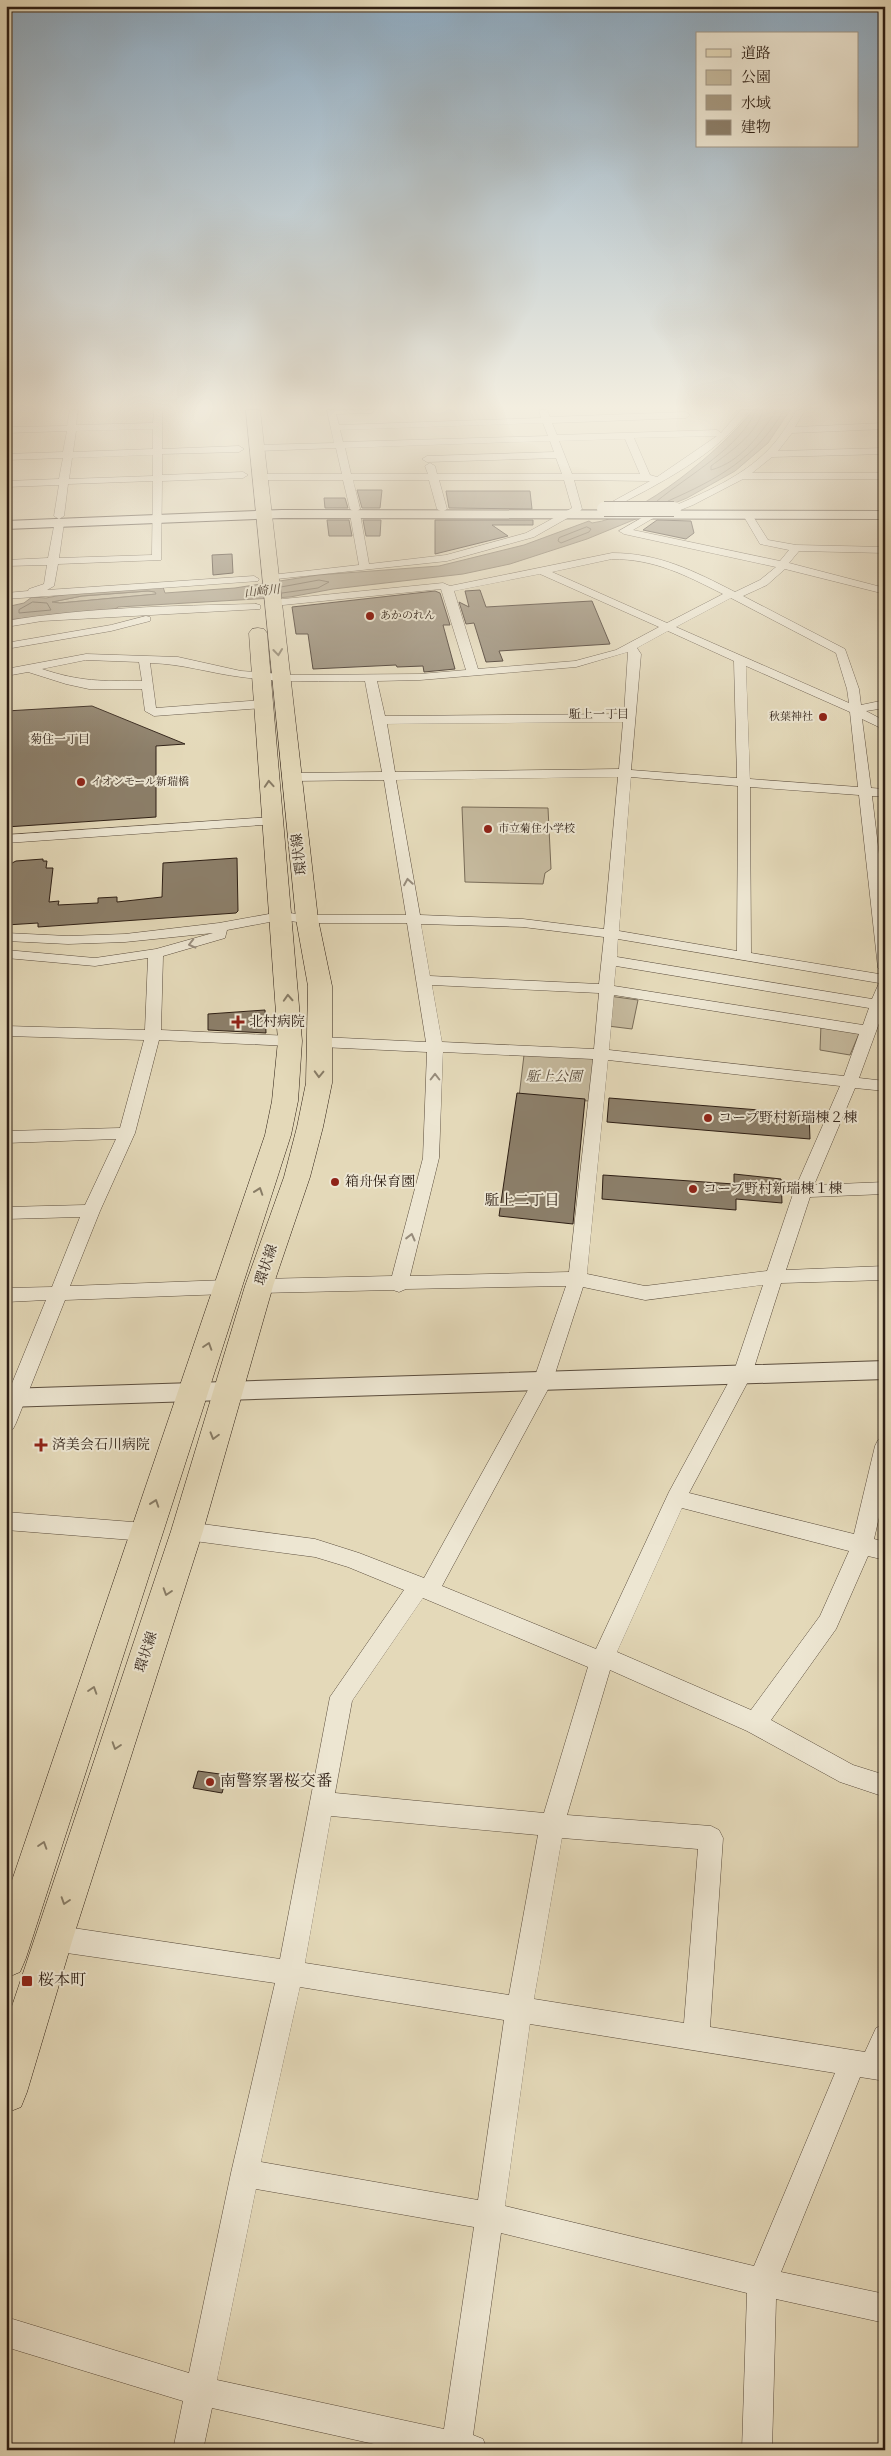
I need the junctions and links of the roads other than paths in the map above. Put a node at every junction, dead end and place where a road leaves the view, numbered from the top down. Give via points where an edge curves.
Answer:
1 (58, 525) edge
2 (158, 525) edge
3 (256, 525) edge
4 (357, 525) edge
5 (549, 525) edge
6 (636, 525) edge
7 (754, 525) edge
8 (796, 548) junction
9 (882, 550) edge
10 (157, 558) junction
11 (885, 560) edge
12 (53, 562) junction
13 (6, 563) edge
14 (783, 565) junction
15 (365, 568) junction
16 (541, 571) junction
17 (885, 576) edge
18 (157, 579) dead end
19 (448, 589) junction
20 (262, 590) junction
21 (880, 590) edge
22 (23, 594) junction
23 (733, 595) junction
24 (6, 596) edge
25 (175, 609) junction
26 (6, 624) edge
27 (668, 627) junction
28 (91, 633) junction
29 (6, 646) edge
30 (631, 648) junction
31 (86, 657) junction
32 (145, 659) junction
33 (740, 659) junction
34 (21, 667) junction
35 (474, 673) junction
36 (6, 674) edge
37 (271, 676) junction
38 (370, 678) junction
39 (147, 685) junction
40 (263, 704) junction
41 (885, 704) edge
42 (855, 710) junction
43 (630, 718) junction
44 (380, 720) junction
45 (885, 726) edge
46 (624, 773) junction
47 (390, 777) junction
48 (291, 778) junction
49 (744, 783) junction
50 (864, 792) junction
51 (885, 793) edge
52 (272, 821) junction
53 (6, 838) edge
54 (871, 849) junction
55 (885, 858) edge
56 (280, 916) junction
57 (307, 919) junction
58 (414, 919) junction
59 (219, 927) junction
60 (611, 934) junction
61 (6, 937) edge
62 (156, 953) junction
63 (6, 954) edge
64 (744, 956) junction
65 (608, 960) junction
66 (885, 968) edge
67 (425, 980) junction
68 (885, 980) edge
69 (605, 989) junction
70 (882, 995) edge
71 (869, 1031) junction
72 (6, 1032) edge
73 (153, 1035) junction
74 (290, 1041) junction
75 (320, 1042) junction
76 (435, 1048) junction
77 (601, 1054) junction
78 (850, 1082) junction
79 (885, 1086) edge
80 (127, 1133) junction
81 (6, 1137) edge
82 (885, 1188) edge
83 (804, 1192) junction
84 (91, 1211) junction
85 (6, 1213) edge
86 (885, 1273) edge
87 (775, 1277) junction
88 (577, 1279) junction
89 (399, 1284) junction
90 (259, 1286) junction
91 (226, 1287) junction
92 (59, 1293) junction
93 (6, 1295) edge
94 (885, 1370) edge
95 (742, 1374) junction
96 (543, 1380) junction
97 (210, 1391) junction
98 (12, 1398) edge
99 (6, 1423) edge
100 (885, 1446) edge
101 (884, 1450) edge
102 (676, 1498) junction
103 (6, 1521) edge
104 (187, 1531) junction
105 (145, 1532) junction
106 (862, 1545) junction
107 (885, 1551) edge
108 (423, 1589) junction
109 (602, 1660) junction
110 (755, 1723) junction
111 (885, 1786) edge
112 (320, 1804) junction
113 (552, 1826) junction
114 (11, 1924) edge
115 (52, 1938) junction
116 (6, 1958) edge
117 (290, 1973) junction
118 (519, 2009) junction
119 (696, 2037) junction
120 (885, 2037) edge
121 (870, 2065) edge
122 (6, 2092) edge
123 (245, 2173) junction
124 (489, 2216) junction
125 (762, 2282) junction
126 (885, 2309) edge
127 (6, 2332) edge
128 (200, 2391) junction
129 (461, 2448) edge
130 (188, 2450) edge
131 (758, 2450) edge

1 - 12 street
2 - 10 street
3 - 20 main road, 環状線
4 - 15 street
5 - 15 street via 506,543 447,558
6 - 14 street via 624,532
7 - 8 street via 764,542
8 - 9 street
8 - 14 street
9 - 11 street
10 - 12 street
10 - 18 street
12 - 13 street
12 - 22 street via 49,586
14 - 21 street
14 - 23 street via 767,582
15 - 20 street
16 - 19 street
16 - 23 street via 612,556 636,556 675,566
16 - 27 street
17 - 21 street
19 - 20 street via 443,586
19 - 35 street
20 - 22 street
20 - 25 street
20 - 37 main road, 環状線
22 - 24 street
23 - 27 street
23 - 42 street via 841,651 853,688
25 - 26 street via 42,618
25 - 28 street
27 - 30 street
27 - 33 street
28 - 29 street via 54,636
28 - 31 street
30 - 35 street via 576,664
30 - 43 street via 635,654
31 - 32 street
31 - 34 street
32 - 37 street via 178,660 241,674
32 - 39 street via 149,676
33 - 42 street
33 - 49 street
34 - 36 street
34 - 39 street via 89,685
35 - 38 street
37 - 38 street
37 - 40 main road, 環状線
37 - 48 main road, 環状線
38 - 44 street
39 - 40 street via 149,705 154,712
52 -> 40 main road, 環状線
41 - 42 street
42 - 45 street
42 - 50 street
43 - 44 street
43 - 46 street
44 - 47 street
46 - 47 street
46 - 49 street
46 - 60 street
47 - 48 street
58 -> 47 street
48 - 57 main road, 環状線
49 - 50 street
49 - 64 street
50 - 51 street
50 - 54 street
52 - 53 street
52 - 56 main road, 環状線
54 - 55 street
54 - 66 street
56 - 57 street
56 - 59 street
74 -> 56 main road, 環状線
57 - 58 street
57 - 75 main road, 環状線 via 320,986
58 - 60 street via 523,923
58 - 67 street
59 - 61 street via 108,939
59 -> 62 street via 220,934 208,940
60 - 64 street
60 - 65 street
62 - 63 street via 94,962
62 - 73 street
64 - 68 street
65 - 69 street
65 - 70 street
67 - 69 street
67 - 76 street
69 - 71 street
69 - 77 street
70 - 71 street
71 - 78 street
72 - 73 street
73 - 74 street
73 - 80 street
91 -> 74 main road, 環状線 via 278,1135 285,1101
75 - 76 street
75 -> 90 main road, 環状線 via 319,1083 310,1127 297,1177
76 - 77 street
89 -> 76 street via 431,1158
77 - 78 street
77 - 88 street
78 - 79 street
78 - 83 street
80 - 81 street
80 - 84 street
82 - 83 street
83 - 87 street
84 - 85 street
84 - 92 street
86 - 87 street
87 - 88 street via 645,1293
87 - 95 street
88 - 89 street
88 - 96 street
89 - 90 street
90 - 97 main road, 環状線
91 - 92 street
97 -> 91 main road, 環状線
92 - 93 street
92 - 98 street
94 - 95 street
95 - 96 street
95 - 102 street
96 - 97 street
96 - 108 street
97 - 98 street
97 -> 104 main road, 環状線
105 -> 97 main road, 環状線
98 - 99 street
100 - 101 street
101 - 106 street
102 - 106 street
102 - 109 street
103 - 105 street
104 - 108 street via 315,1548 352,1559
104 -> 115 main road, 環状線
114 -> 105 main road, 環状線
106 - 107 street
106 - 110 street via 828,1622
108 - 109 street
108 - 112 street via 341,1697
109 - 110 street
109 - 113 street
110 - 111 street via 848,1774
112 - 113 street
112 - 117 street
113 - 118 street
113 - 119 street via 711,1838
114 - 116 main road, 環状線
115 - 117 street
115 - 122 main road, 環状線
117 - 118 street
117 - 123 street
118 - 119 street
118 - 124 street
119 - 121 street
120 - 121 street
121 - 125 street
123 - 124 street
123 - 128 street
124 - 125 street
124 - 129 street
125 - 126 street
125 - 131 street
127 - 128 street
128 - 129 street
128 - 130 street

